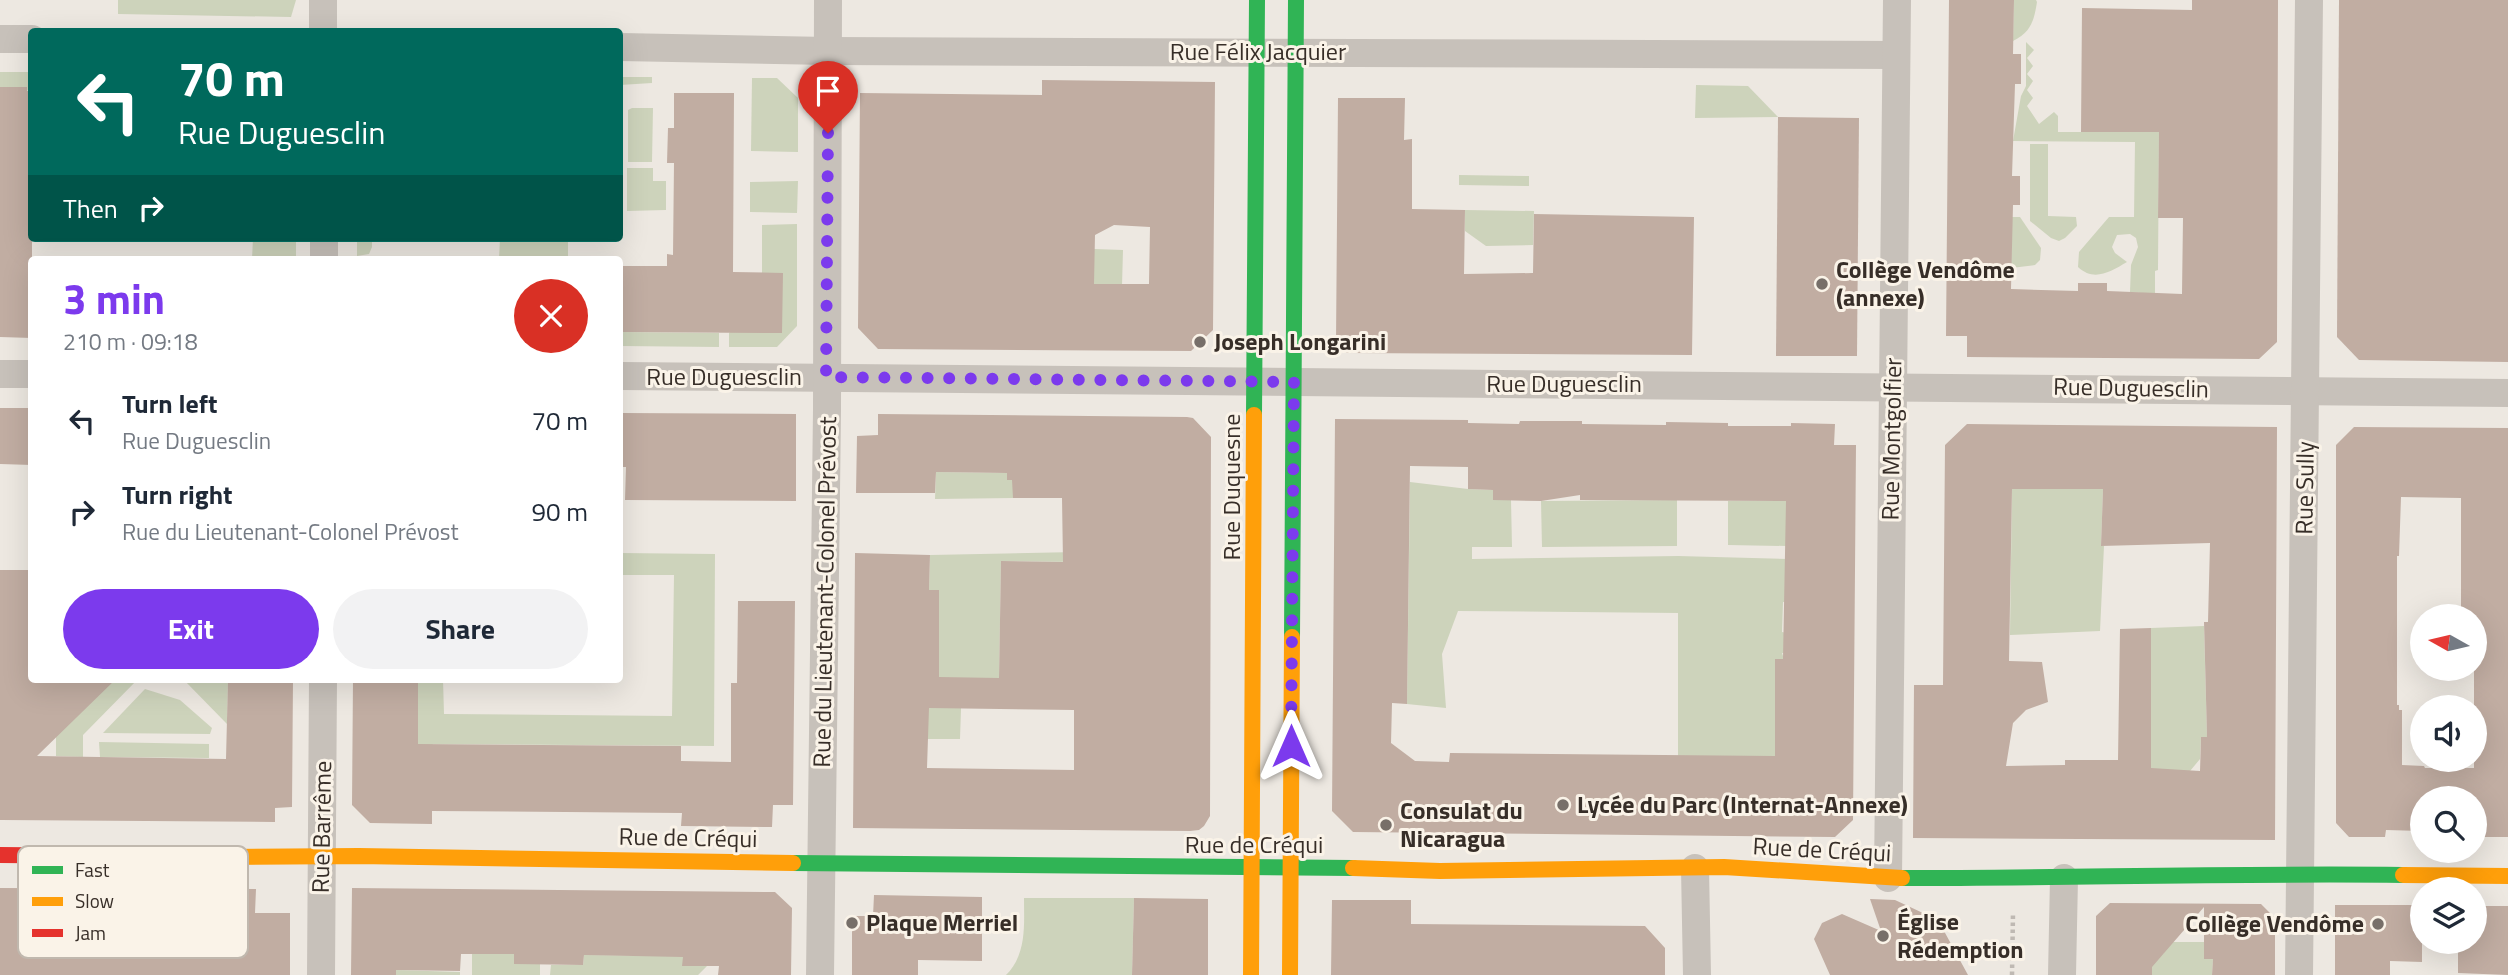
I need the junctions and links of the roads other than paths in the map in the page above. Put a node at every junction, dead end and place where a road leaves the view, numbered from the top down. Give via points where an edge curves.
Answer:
1 (323, 0) edge
2 (828, 0) edge
3 (1257, 0) edge
4 (1296, 0) edge
5 (1897, 0) edge
6 (2309, 0) edge
7 (323, 28) edge
8 (0, 39) edge
9 (28, 39) edge
10 (623, 47) edge
11 (828, 51) junction
12 (1257, 52) junction
13 (1296, 52) junction
14 (1896, 55) junction
15 (0, 374) edge
16 (28, 374) edge
17 (623, 376) edge
18 (826, 377) junction
19 (1255, 381) junction
20 (1294, 382) junction
21 (1892, 386) junction
22 (2306, 390) junction
23 (2508, 393) edge
24 (323, 683) edge
25 (0, 855) edge
26 (18, 855) edge
27 (248, 857) edge
28 (322, 857) junction
29 (822, 863) junction
30 (1252, 866) junction
31 (1290, 866) junction
32 (1695, 868) junction
33 (2300, 873) junction
34 (2508, 876) edge
35 (1888, 878) junction
36 (2064, 878) junction
37 (321, 975) edge
38 (820, 975) edge
39 (1251, 975) edge
40 (1290, 975) edge
41 (1698, 975) edge
42 (2062, 975) edge
43 (2299, 975) edge

1 - 7 street
2 - 11 street, Rue du Lieutenant-Colonel Prévost
3 - 12 street, Rue Duquesne
4 - 13 street
5 - 14 street, Rue Montgolfier
6 - 22 street, Rue Sully
8 - 9 street
10 - 11 street, Rue Félix Jacquier
11 - 12 street, Rue Félix Jacquier
11 - 18 street, Rue du Lieutenant-Colonel Prévost
12 - 13 street, Rue Félix Jacquier
12 - 19 street, Rue Duquesne
13 - 14 street, Rue Félix Jacquier
13 - 20 street
14 - 21 street, Rue Montgolfier
15 - 16 street
17 - 18 street, Rue Duguesclin
18 - 19 street, Rue Duguesclin
18 - 29 street, Rue du Lieutenant-Colonel Prévost
19 - 20 street, Rue Duguesclin
19 - 30 street, Rue Duquesne
20 - 21 street, Rue Duguesclin
20 - 31 street
21 - 22 street, Rue Duguesclin
21 - 35 street, Rue Montgolfier
22 - 23 street, Rue Duguesclin
22 - 33 street, Rue Sully
24 - 28 street, Rue Barrême
25 - 26 street, Rue de Créqui
27 - 28 street, Rue de Créqui
28 - 29 street, Rue de Créqui
28 - 37 street, Rue Barrême
29 - 30 street, Rue de Créqui
29 - 38 street, Rue du Lieutenant-Colonel Prévost
30 - 31 street, Rue de Créqui
30 - 39 street, Rue Duquesne
31 - 32 street, Rue de Créqui via 1440,871
31 - 40 street
32 - 35 street, Rue de Créqui
32 - 41 street
33 - 34 street, Rue de Créqui
33 - 36 street, Rue de Créqui
33 - 43 street, Rue Sully
35 - 36 street, Rue de Créqui
36 - 42 street

